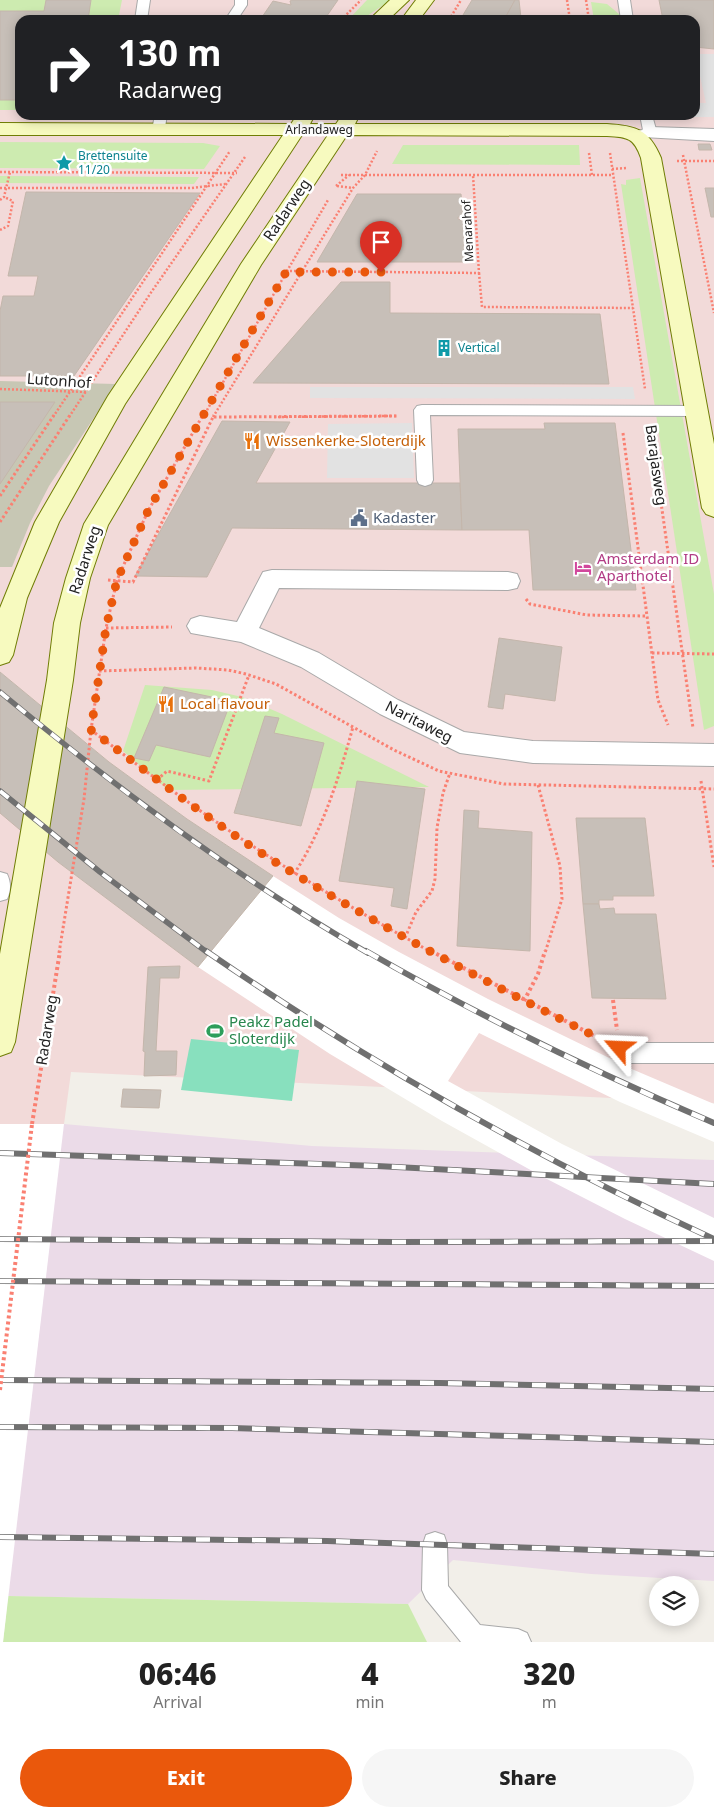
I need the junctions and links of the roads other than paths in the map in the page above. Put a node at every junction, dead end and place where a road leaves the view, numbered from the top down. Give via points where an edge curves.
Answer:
1 (144, 0) edge
2 (241, 0) edge
3 (400, 0) edge
4 (425, 0) edge
5 (624, 0) edge
6 (142, 15) edge
7 (234, 15) edge
8 (384, 15) edge
9 (414, 15) edge
10 (627, 15) edge
11 (160, 122) edge
12 (301, 122) edge
13 (346, 123) edge
14 (644, 127) edge
15 (0, 129) edge
16 (714, 135) edge
17 (698, 411) junction
18 (425, 480) dead end
19 (714, 508) edge
20 (508, 582) road end
21 (200, 626) road end
22 (244, 633) junction
23 (0, 653) edge
24 (697, 755) edge
25 (0, 880) edge
26 (0, 893) edge
27 (4, 986) edge
28 (0, 1042) edge
29 (624, 1051) road end
30 (714, 1052) edge
31 (435, 1544) dead end
32 (518, 1642) edge

1 - 6 lane
2 - 7 lane
3 - 8 street
4 - 9 street
5 - 10 lane
11 - 12 street, Arlandaweg via 243,130
11 - 15 street, Arlandaweg
12 - 13 street, Arlandaweg
12 - 23 street via 116,401 47,522 15,598
13 - 14 street, Arlandaweg via 607,130
13 - 27 street, Radarweg via 246,272 96,524 67,623 60,680
14 - 16 street via 680,135
14 - 17 street
17 - 18 lane via 422,410
17 - 19 street
20 - 22 street via 272,579
21 - 22 street, Naritaweg
22 - 24 street, Naritaweg via 310,660 389,707 460,742 533,752
25 - 26 lane
27 - 28 street, Radarweg
29 - 30 lane
31 - 32 lane via 435,1590 473,1637

